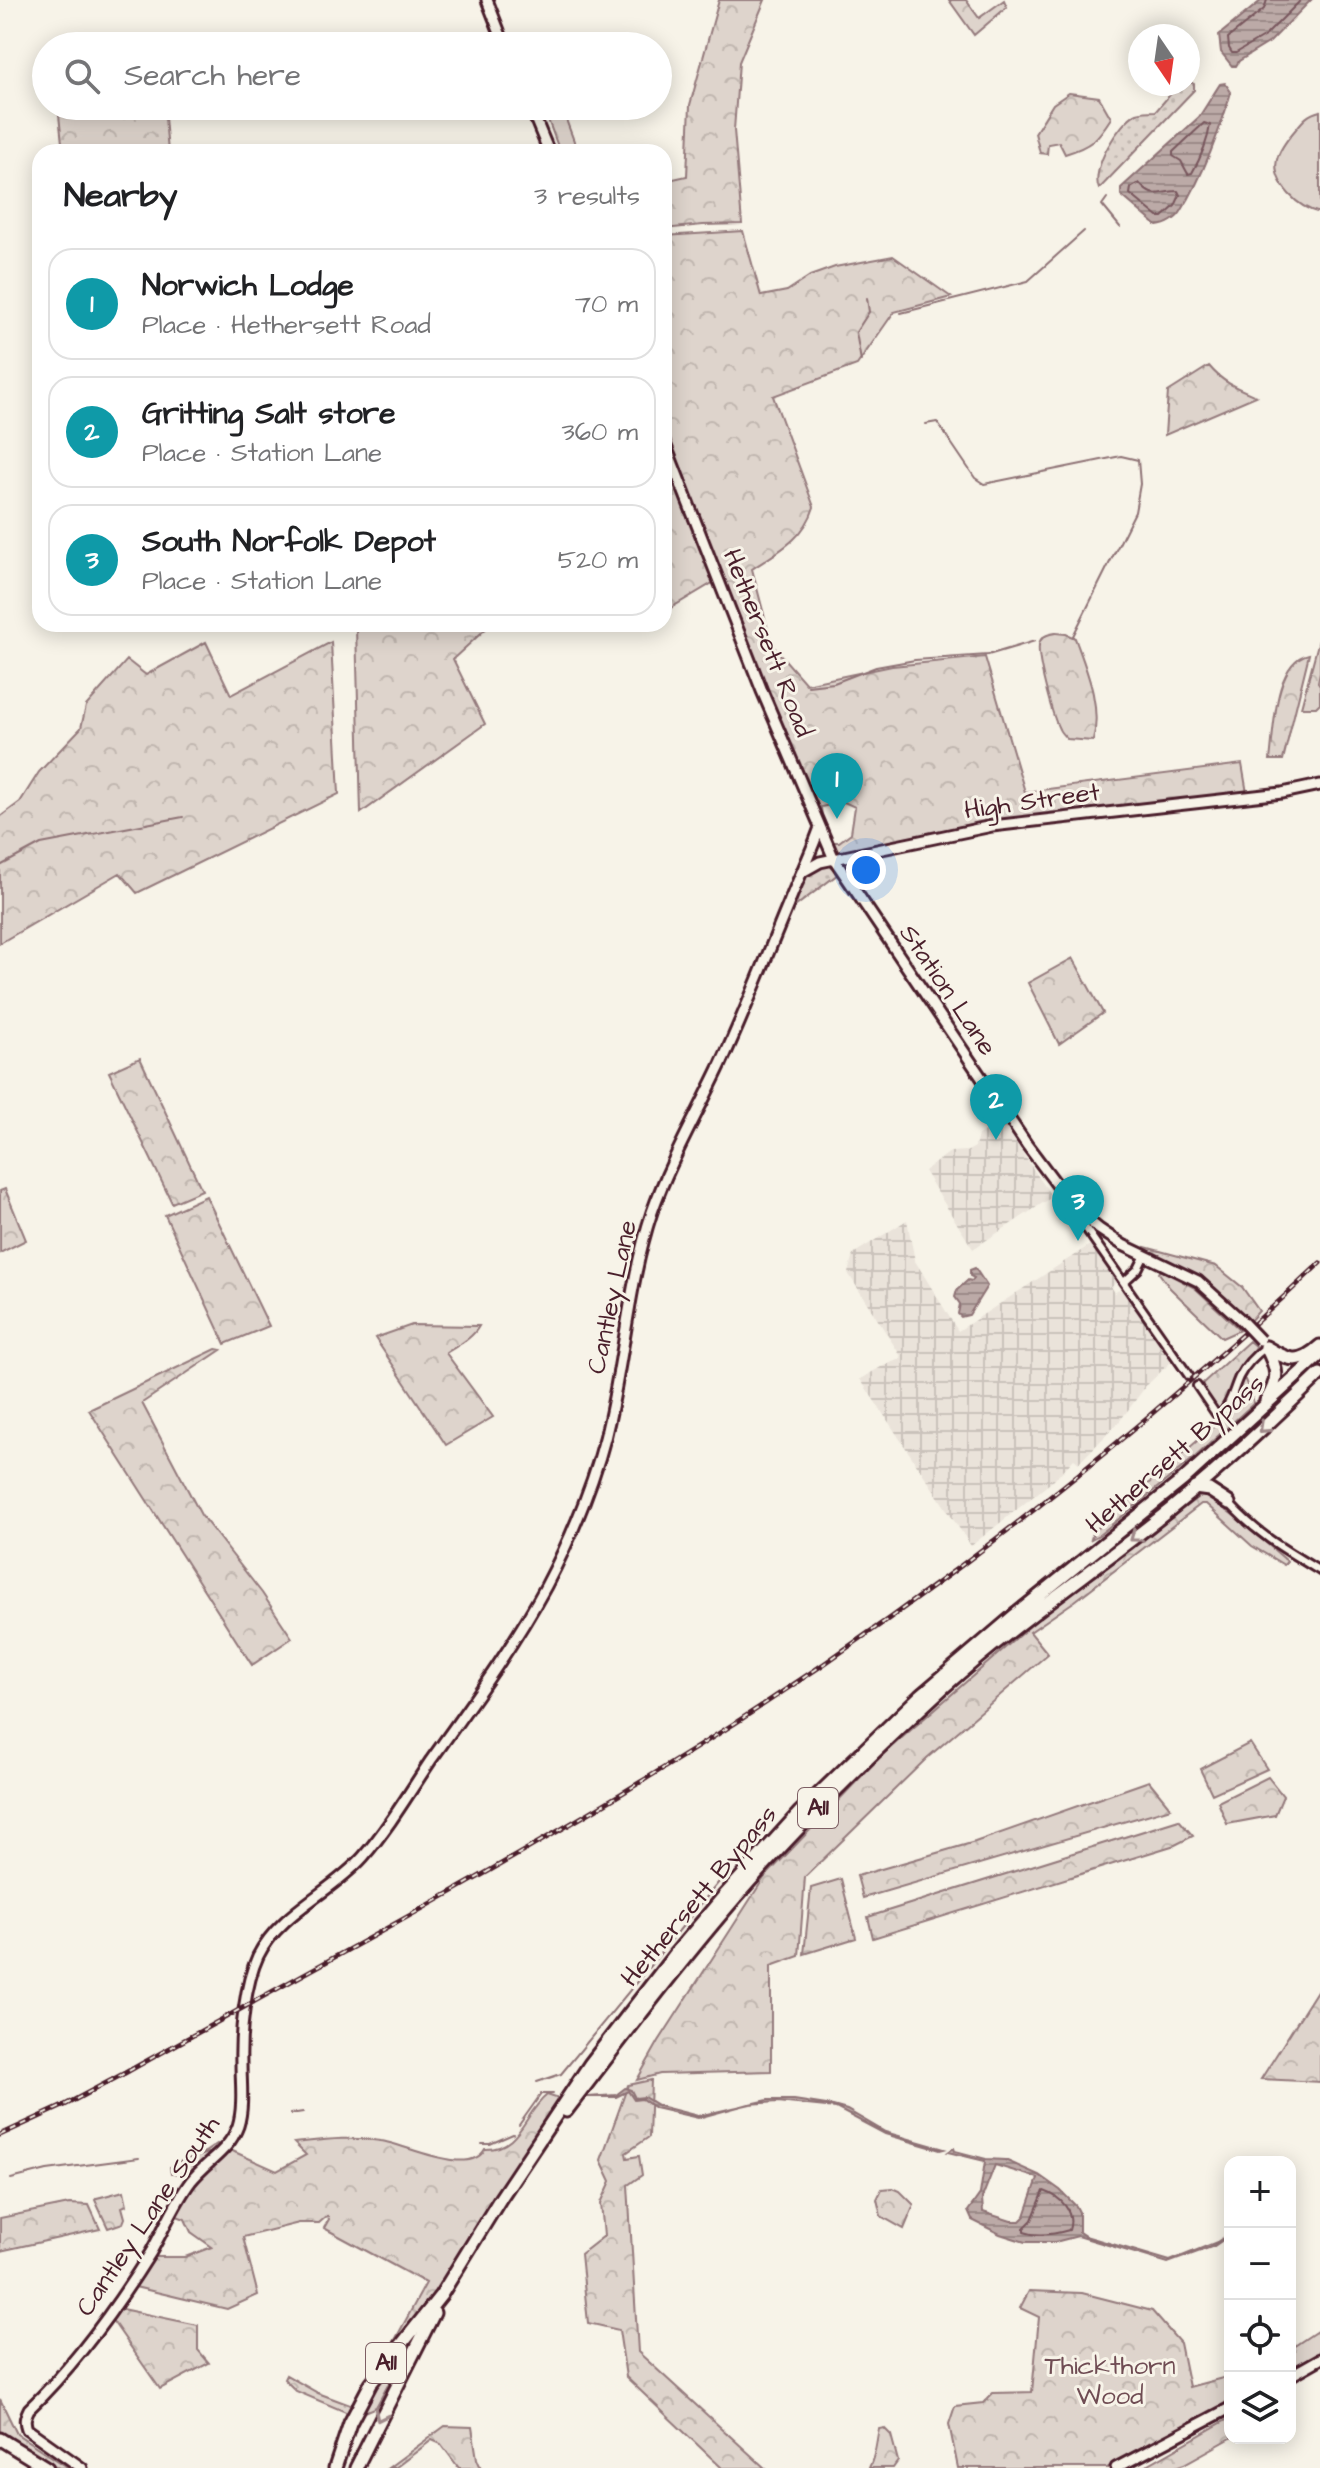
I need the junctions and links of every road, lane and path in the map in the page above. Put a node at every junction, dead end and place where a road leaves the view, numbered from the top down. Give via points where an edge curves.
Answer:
1 (487, 0) edge
2 (500, 32) edge
3 (536, 120) edge
4 (546, 144) edge
5 (672, 461) edge
6 (1320, 785) edge
7 (819, 830) junction
8 (834, 859) junction
9 (803, 871) junction
10 (1086, 1219) junction
11 (1145, 1255) junction
12 (1124, 1282) junction
13 (1263, 1343) junction
14 (1320, 1346) edge
15 (1320, 1355) edge
16 (1320, 1374) edge
17 (1189, 1376) dead end
18 (1197, 1386) dead end
19 (1243, 1428) junction
20 (1219, 1469) junction
21 (1195, 1488) junction
22 (1229, 1503) junction
23 (1320, 1571) edge
24 (457, 1725) joint
25 (1320, 2359) edge
26 (1296, 2373) edge
27 (1224, 2411) edge
28 (0, 2441) edge
29 (35, 2468) edge
30 (47, 2468) edge
31 (82, 2468) edge
32 (335, 2468) edge
33 (356, 2468) edge
34 (1116, 2468) edge

1 - 2 street
3 - 4 street
5 - 7 street, Hethersett Road
6 - 8 street, High Street via 992,826
7 - 8 street, Hethersett Road
7 - 9 street, Cantley Lane
8 - 9 street
8 - 10 street, Station Lane via 1027,1145
9 - 24 street, Cantley Lane via 652,1214 610,1419 580,1510 532,1612
10 - 11 street, Station Lane
10 - 12 street, Station Lane via 1084,1228
11 - 12 street
11 - 13 street, Station Lane, bridge via 1198,1281
12 - 17 street, Station Lane
13 - 14 highway via 1296,1360
13 - 18 street via 1221,1414
13 - 19 highway, A11 via 1276,1368 1276,1382
15 - 19 highway, Hethersett Bypass / A11
16 -> 20 highway, Hethersett Bypass / A11
19 - 32 highway, Hethersett Bypass / A11 via 920,1696 800,1812 723,1897 590,2064 449,2282 371,2383
20 - 21 highway, Hethersett Bypass / A11
20 - 22 highway
21 - 22 highway
21 -> 33 highway, Hethersett Bypass / A11 via 945,1686 848,1777 737,1896 551,2131 442,2297
22 - 23 street via 1275,1545
24 - 31 street, Cantley Lane South via 361,1859 276,1932 259,1955 245,2010 235,2133 224,2151 191,2181 107,2317 26,2414 27,2429
25 - 26 street
27 - 34 street
28 - 29 highway
28 - 30 highway

